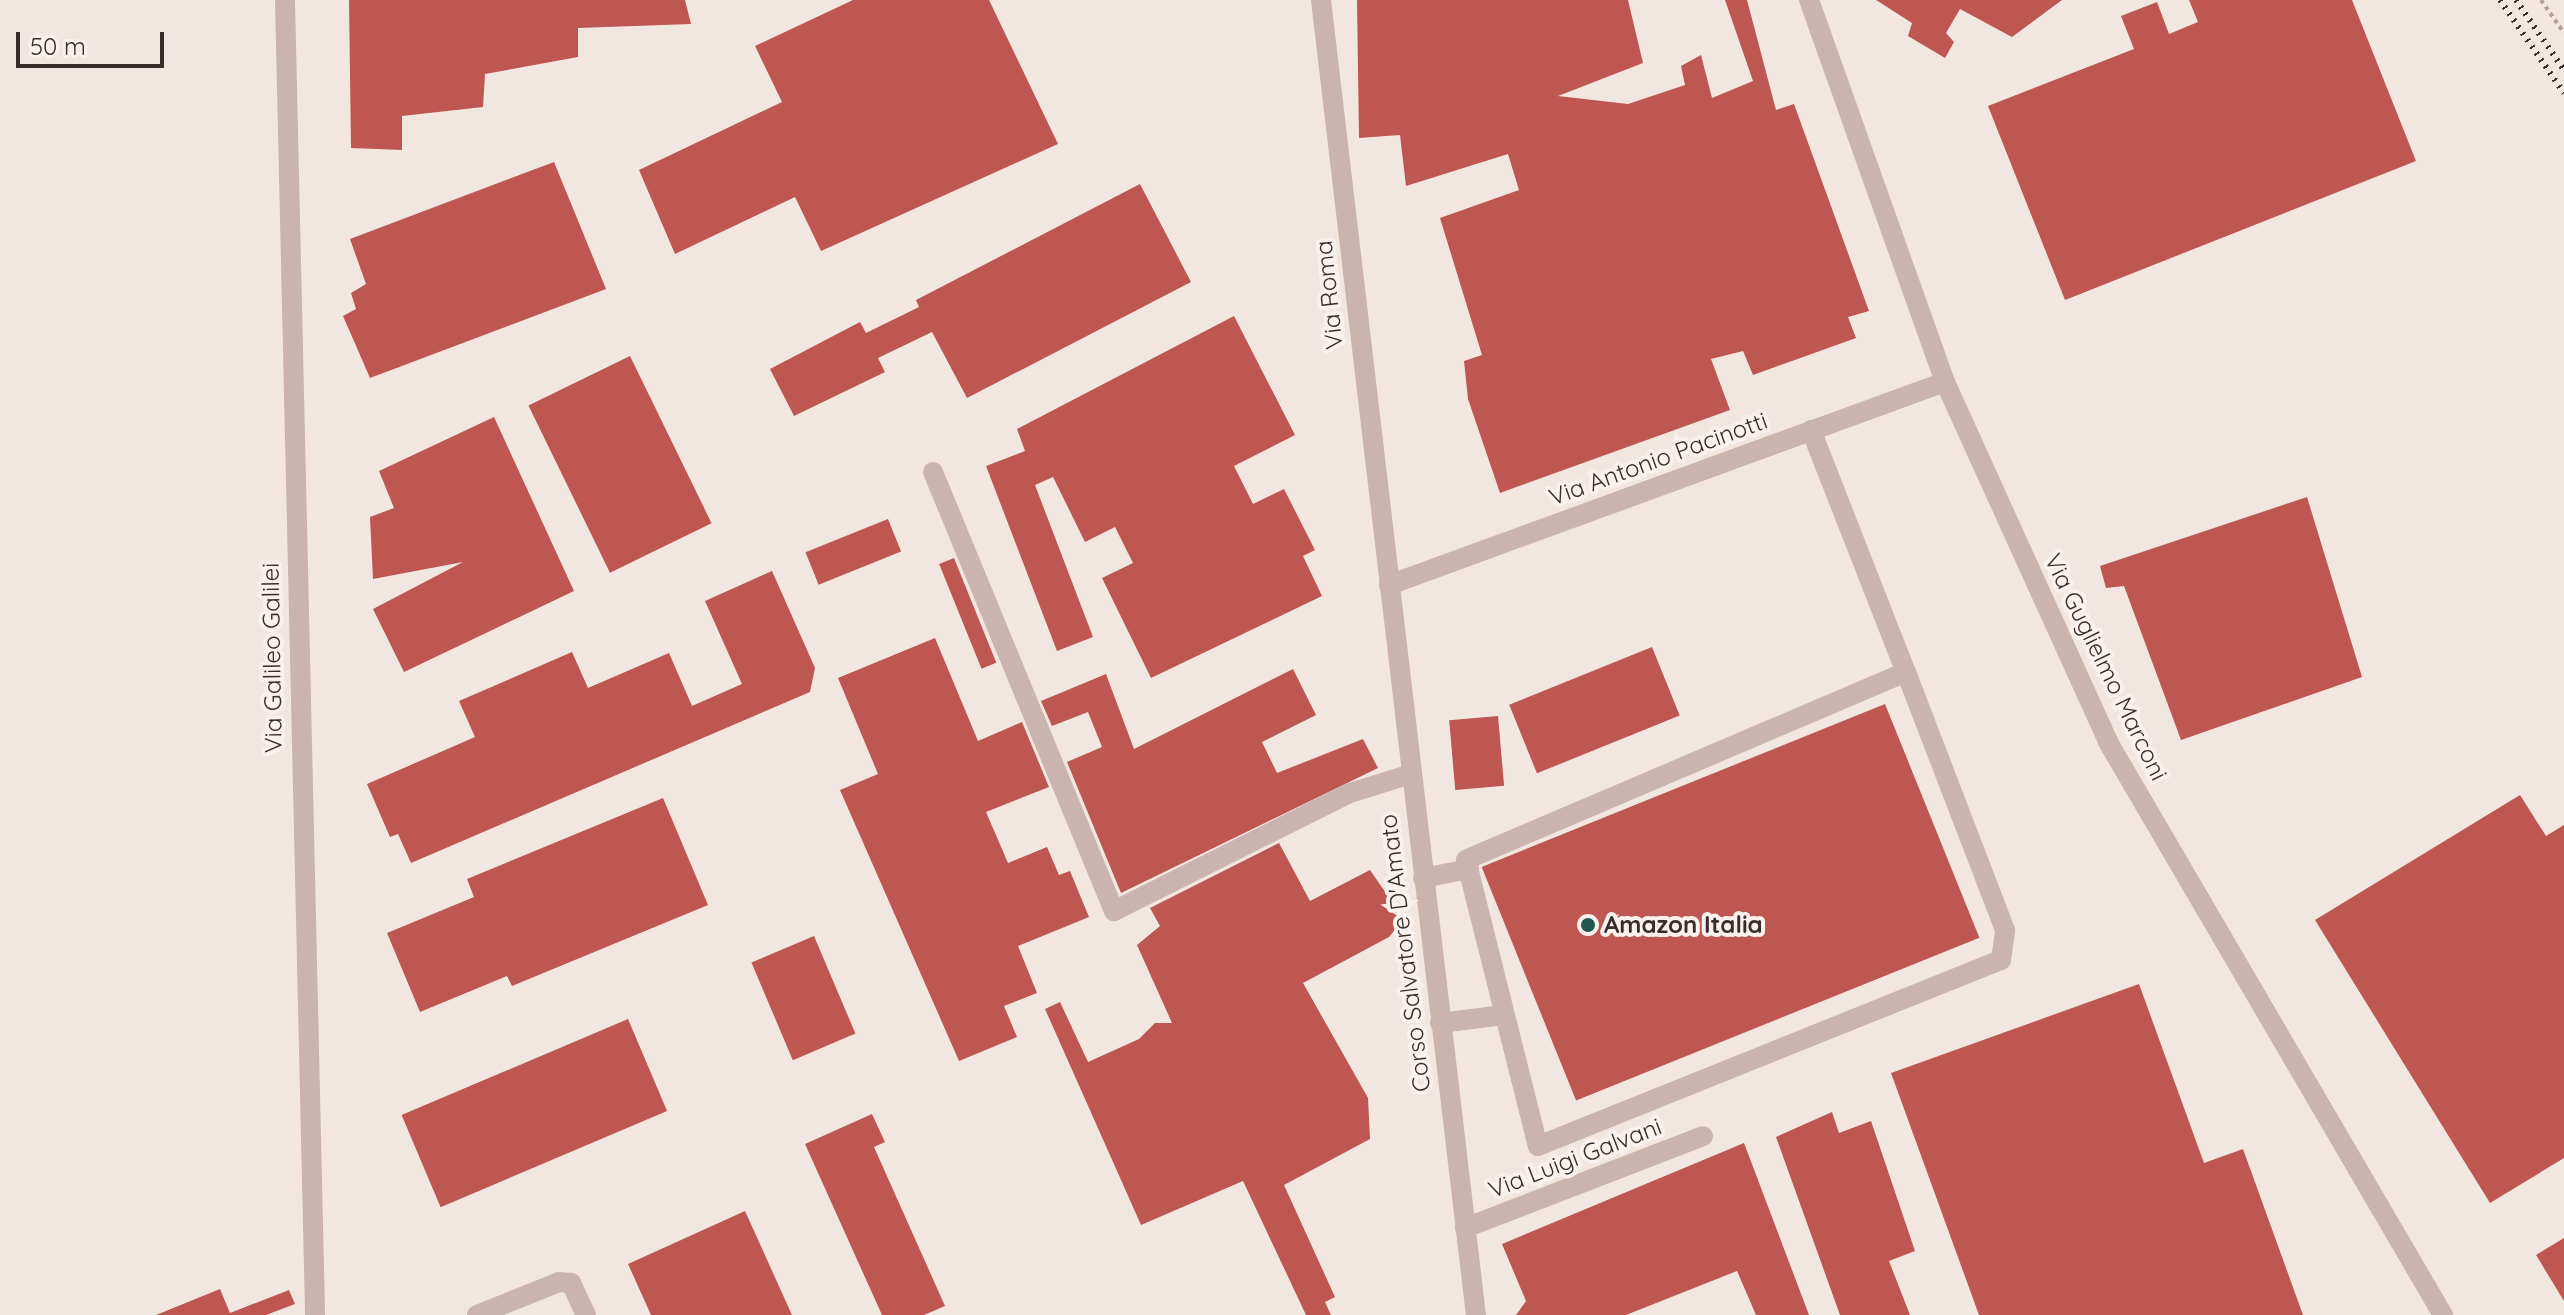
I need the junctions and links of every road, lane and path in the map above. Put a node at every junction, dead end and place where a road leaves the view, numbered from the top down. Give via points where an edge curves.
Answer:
1 (285, 0) edge
2 (1321, 0) edge
3 (1809, 0) edge
4 (2541, 0) edge
5 (2564, 33) edge
6 (1945, 382) junction
7 (1811, 430) junction
8 (933, 472) dead end
9 (1389, 585) junction
10 (1906, 672) junction
11 (1411, 774) junction
12 (1469, 869) junction
13 (1423, 878) junction
14 (1503, 1015) junction
15 (1440, 1023) junction
16 (1703, 1136) dead end
17 (1465, 1228) junction
18 (315, 1315) edge
19 (477, 1315) edge
20 (586, 1315) edge
21 (1476, 1315) edge
22 (2443, 1315) edge

1 - 18 street, Via Galileo Galilei
2 - 9 street, Via Roma
3 - 6 street, Via Guglielmo Marconi
4 - 5 path
6 - 7 street, Via Antonio Pacinotti
6 - 22 street, Via Guglielmo Marconi via 2108,742
7 - 9 street, Via Antonio Pacinotti
7 - 10 street
8 - 11 street via 1114,911 1350,793
9 - 11 street, Corso Salvatore D'Amato
10 - 12 street via 1466,860
10 - 14 street via 2005,930 2001,960 1549,1145 1532,1138
11 - 13 street, Corso Salvatore D'Amato
12 - 13 street
12 - 14 street
13 - 15 street, Corso Salvatore D'Amato
14 - 15 street
15 - 17 street, Corso Salvatore D'Amato
16 - 17 street, Via Luigi Galvani
17 - 21 street, Corso Salvatore D'Amato
19 - 20 street via 559,1282 571,1283

